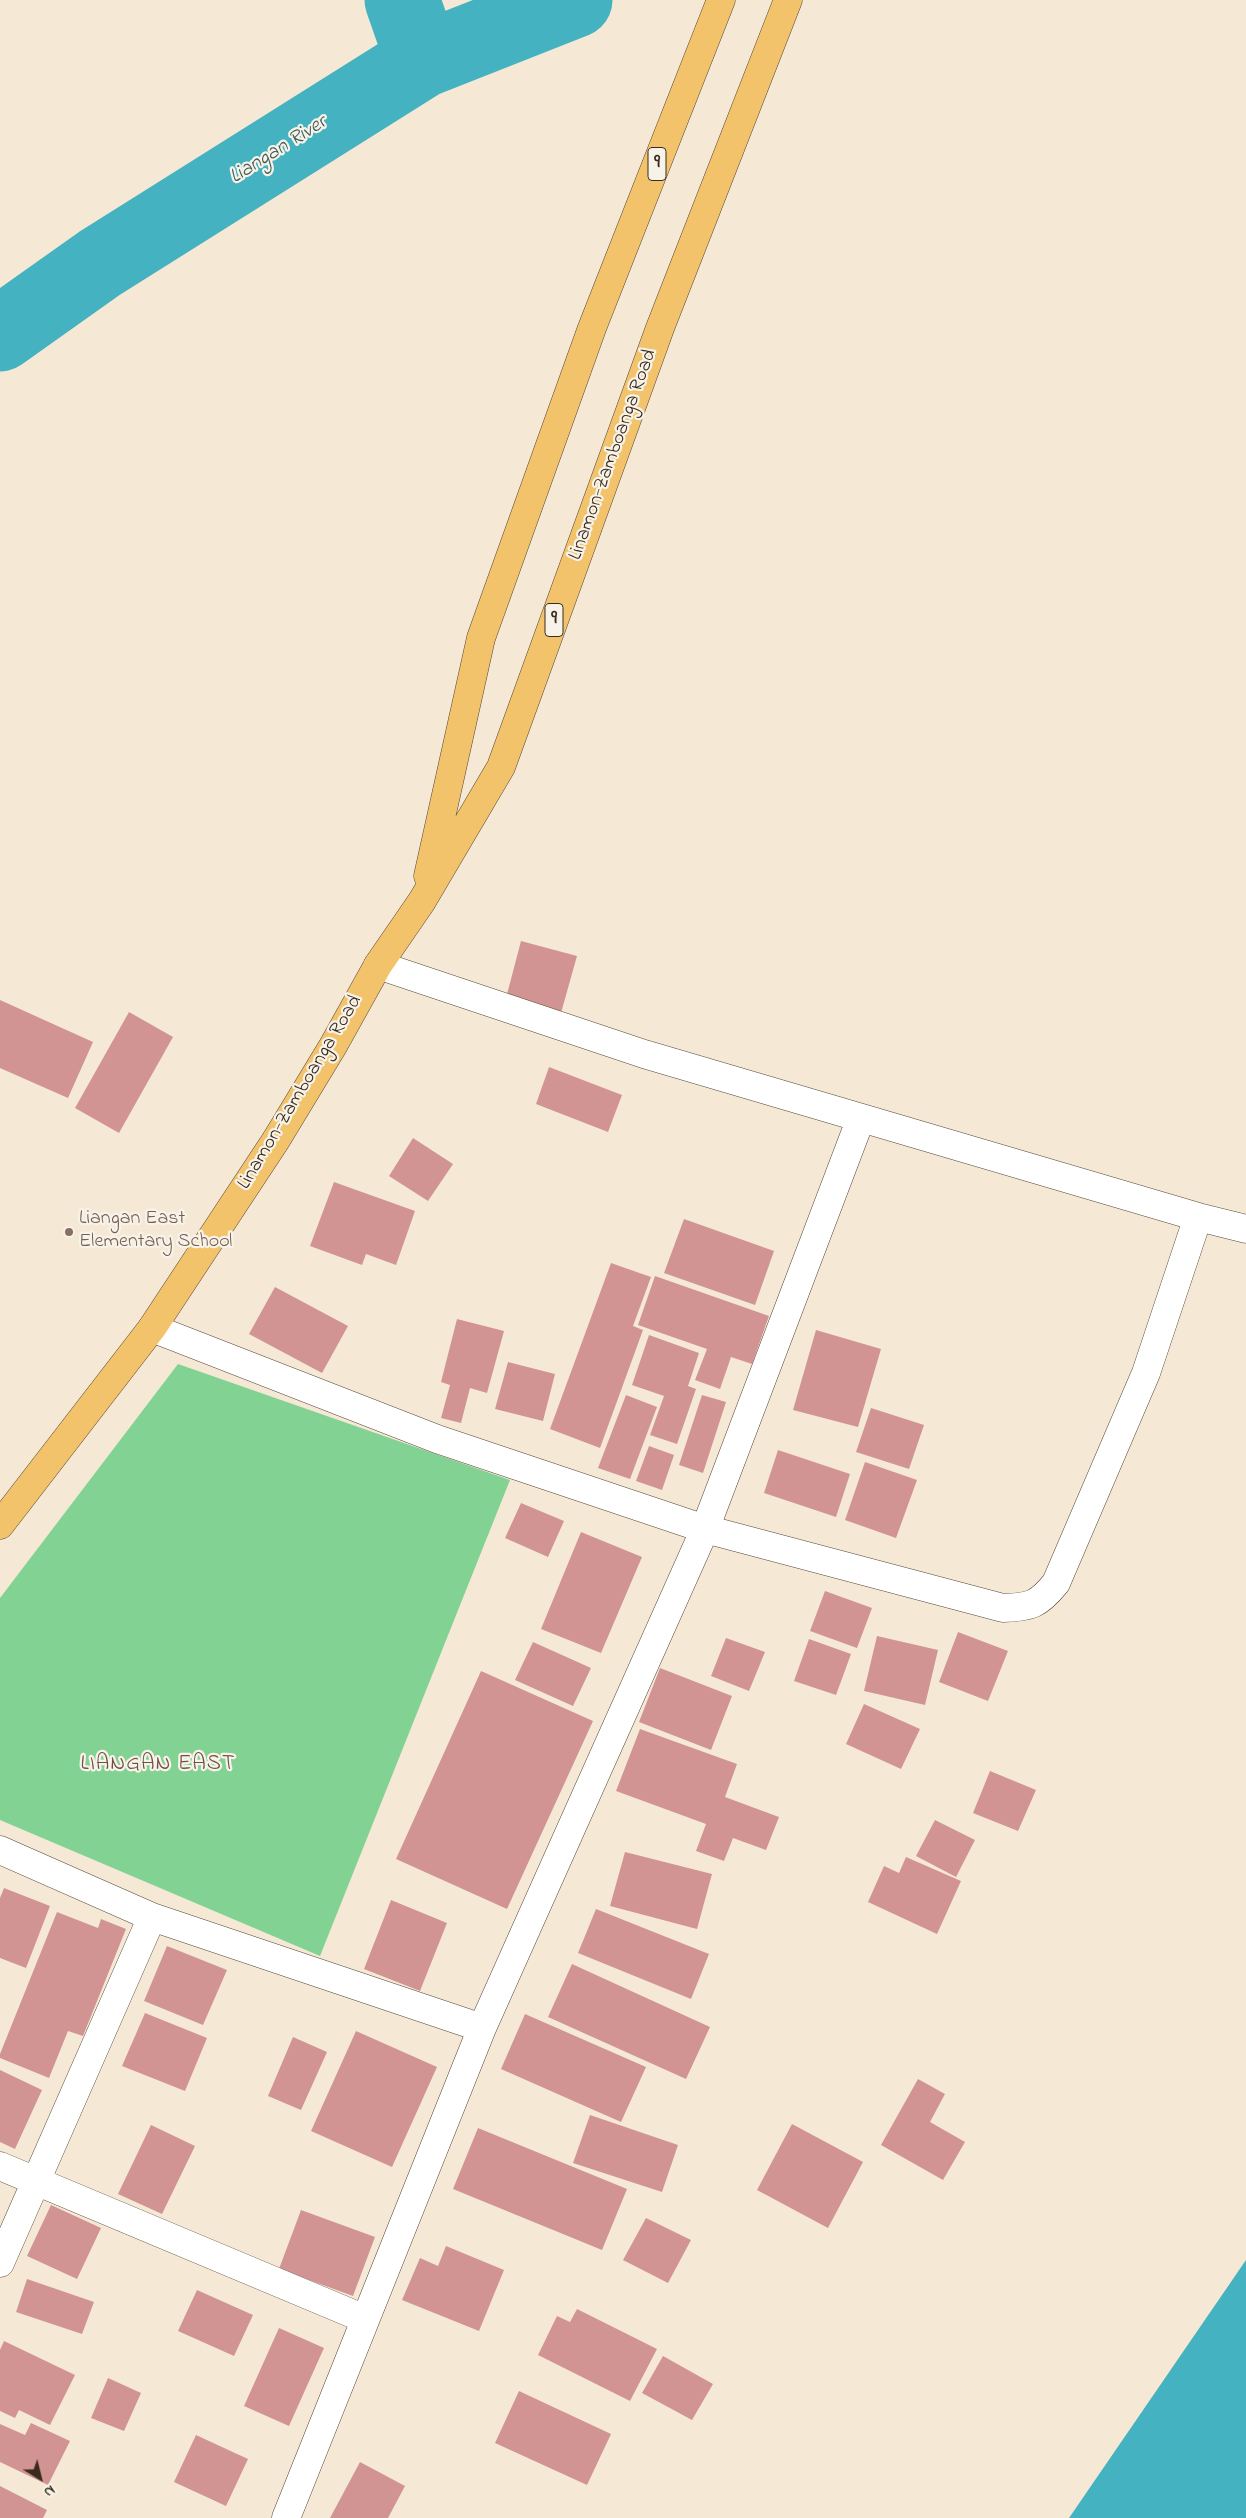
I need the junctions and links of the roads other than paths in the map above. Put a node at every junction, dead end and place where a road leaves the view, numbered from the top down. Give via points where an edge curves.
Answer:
1 (721, 0) edge
2 (788, 0) edge
3 (422, 900) junction
4 (378, 965) junction
5 (861, 1118) junction
6 (1198, 1217) junction
7 (1246, 1229) edge
8 (152, 1328) junction
9 (0, 1525) edge
10 (705, 1529) junction
11 (0, 1850) edge
12 (152, 1917) junction
13 (482, 2028) junction
14 (0, 2166) edge
15 (37, 2181) junction
16 (0, 2264) edge
17 (364, 2319) junction
18 (286, 2518) edge

1 - 3 highway, Linamon-Zamboanga Road / 9 via 592,328 481,638
2 - 3 highway, Linamon-Zamboanga Road / 9 via 660,328 501,767
3 - 4 highway, Linamon-Zamboanga Road / 9
4 - 5 street via 644,1054
4 - 8 highway, Linamon-Zamboanga Road / 9 via 276,1140
5 - 6 street
5 - 10 street
6 - 7 street
6 - 10 street via 1146,1373 1056,1583 1043,1600 1024,1607 1003,1608
8 - 9 highway, Linamon-Zamboanga Road / 9
8 - 10 street via 436,1439
10 - 13 street
11 - 12 street
12 - 13 street
12 - 15 street
13 - 17 street
14 - 15 street
15 - 16 street
15 - 17 street
17 - 18 street

